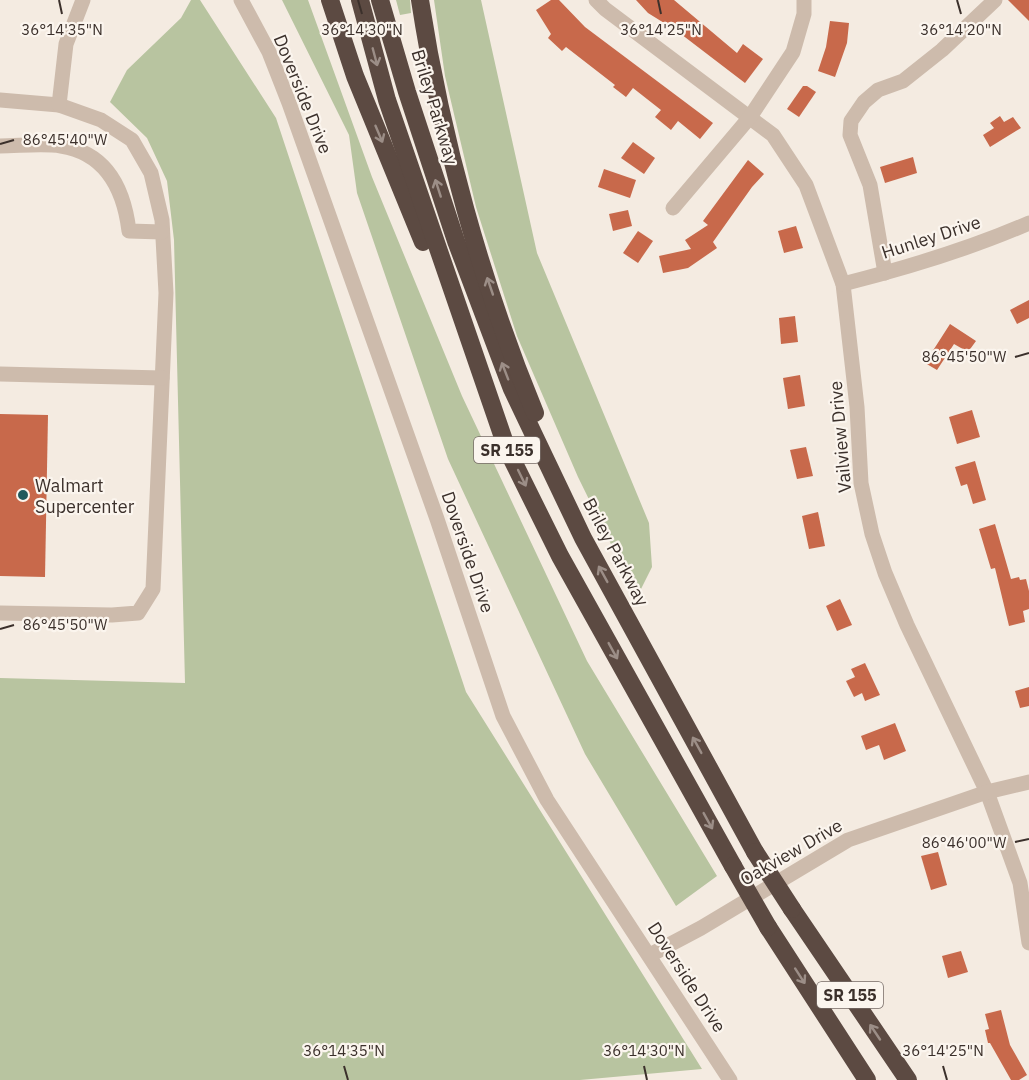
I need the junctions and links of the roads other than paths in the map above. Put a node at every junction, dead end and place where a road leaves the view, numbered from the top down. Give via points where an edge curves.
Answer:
1 (83, 0) edge
2 (241, 0) edge
3 (330, 0) edge
4 (360, 0) edge
5 (380, 0) edge
6 (420, 0) edge
7 (596, 0) edge
8 (804, 0) edge
9 (995, 0) edge
10 (0, 100) edge
11 (58, 105) junction
12 (750, 117) junction
13 (0, 146) edge
14 (673, 208) dead end
15 (1029, 223) edge
16 (162, 232) junction
17 (885, 273) junction
18 (843, 284) junction
19 (0, 374) edge
20 (162, 378) junction
21 (507, 449) junction
22 (583, 538) junction
23 (0, 613) edge
24 (1029, 782) edge
25 (987, 792) junction
26 (1029, 943) edge
27 (650, 955) junction
28 (730, 1080) edge
29 (867, 1080) edge
30 (908, 1080) edge

1 - 11 street via 66,44
2 - 27 street, Doverside Drive via 269,52 289,103 503,716 547,800
3 -> 21 highway via 355,76 455,333
4 -> 21 highway, SR 155 via 387,100
22 -> 5 highway, Briley Parkway / SR 155 via 512,389 464,262
22 -> 6 highway via 479,255 444,121
7 - 12 street, Vailview Drive
8 - 12 street via 793,52
9 - 17 street via 903,81 878,90 851,121 850,135 870,185
10 - 11 street
11 - 16 street via 101,120 132,140 151,173
12 - 14 street
12 - 18 street, Vailview Drive via 772,135 806,185
13 - 16 street via 62,146 86,154 115,181 129,231
15 - 17 street, Hunley Drive
16 - 20 street via 166,293
17 - 18 street, Hunley Drive
18 - 25 street, Vailview Drive via 861,483 872,534 903,618
19 - 20 street
20 - 23 street via 153,589 138,613
21 -> 29 highway, SR 155, bridge via 560,556 733,866
30 -> 22 highway, Briley Parkway / SR 155, bridge via 755,852
24 - 25 street, Oakview Drive
25 - 26 street, Vailview Drive via 1020,883
25 - 27 street, Oakview Drive via 848,840
27 - 28 street, Doverside Drive

